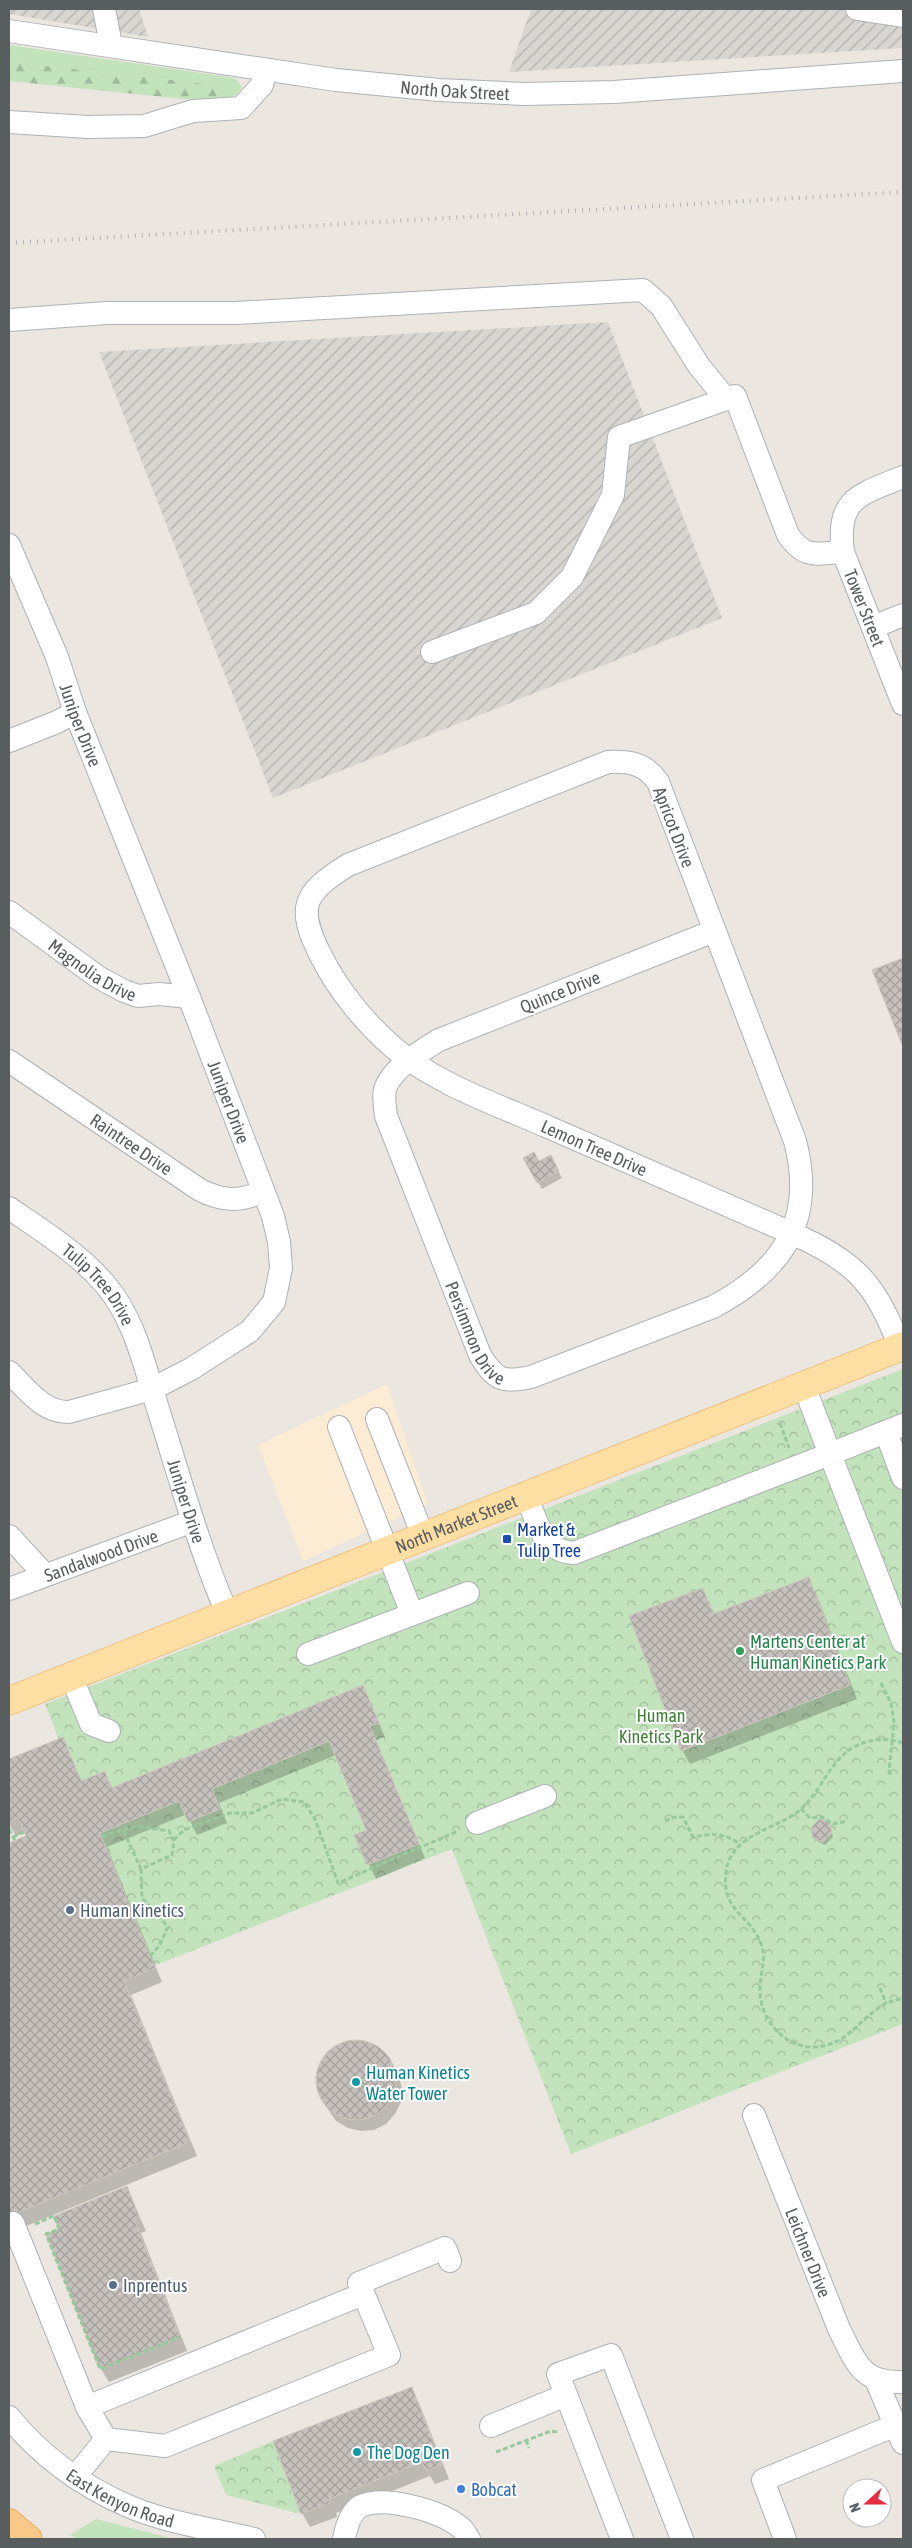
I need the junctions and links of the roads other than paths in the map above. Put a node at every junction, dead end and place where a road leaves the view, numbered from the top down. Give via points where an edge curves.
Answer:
1 (104, 9) edge
2 (857, 9) edge
3 (903, 16) edge
4 (9, 31) edge
5 (111, 45) junction
6 (266, 70) junction
7 (903, 71) edge
8 (9, 122) edge
9 (9, 320) edge
10 (726, 399) junction
11 (903, 477) edge
12 (9, 545) edge
13 (843, 552) junction
14 (903, 615) edge
15 (873, 627) junction
16 (432, 652) dead end
17 (903, 704) edge
18 (75, 712) junction
19 (9, 741) edge
20 (9, 912) edge
21 (307, 921) joint
22 (714, 931) junction
23 (189, 996) junction
24 (411, 1060) junction
25 (9, 1061) edge
26 (262, 1192) junction
27 (9, 1208) edge
28 (791, 1233) junction
29 (902, 1347) edge
30 (9, 1372) edge
31 (804, 1386) junction
32 (152, 1388) junction
33 (377, 1419) dead end
34 (339, 1427) dead end
35 (894, 1428) edge
36 (830, 1454) junction
37 (903, 1478) edge
38 (527, 1496) junction
39 (193, 1521) junction
40 (9, 1536) edge
41 (423, 1536) junction
42 (386, 1550) junction
43 (45, 1575) junction
44 (9, 1589) edge
45 (468, 1593) dead end
46 (227, 1613) junction
47 (412, 1614) junction
48 (903, 1642) edge
49 (308, 1654) dead end
50 (71, 1676) junction
51 (9, 1700) edge
52 (109, 1731) dead end
53 (545, 1796) dead end
54 (477, 1823) road end
55 (754, 2115) dead end
56 (15, 2228) road end
57 (17, 2259) edge
58 (450, 2261) dead end
59 (364, 2294) junction
60 (876, 2380) junction
61 (903, 2382) edge
62 (566, 2395) junction
63 (87, 2407) junction
64 (9, 2417) edge
65 (491, 2426) dead end
66 (900, 2434) edge
67 (106, 2439) junction
68 (75, 2477) junction
69 (9, 2524) edge
70 (28, 2539) edge
71 (254, 2539) edge
72 (344, 2539) edge
73 (469, 2539) edge
74 (622, 2539) edge
75 (682, 2539) edge
76 (785, 2539) edge

1 - 5 street
2 - 3 street
4 - 5 street, North Oak Street
5 - 6 street, North Oak Street
6 - 7 street, North Oak Street via 414,88 542,94 614,92
6 - 8 street via 262,85 241,108 193,111 144,126
9 - 10 street via 108,313 236,313 643,290 661,306
10 - 13 street via 735,396 788,535 798,549 814,554
10 - 16 street via 619,437 612,495 572,577 536,613
11 - 13 street, Tower Street via 853,500 845,509 840,530
12 - 18 street, Juniper Drive via 57,657
13 - 15 street, Tower Street
14 - 15 street
15 - 17 street, Tower Street
18 - 19 street
18 - 23 street, Juniper Drive
20 - 23 street, Magnolia Drive via 98,977 124,991 138,996
21 - 22 street, Apricot Drive via 307,905 312,892 348,865 608,762 625,761 638,764 658,782
21 - 24 street, Lemon Tree Drive via 322,957 344,992 394,1047
22 - 24 street, Quince Drive via 439,1040
22 - 28 street, Apricot Drive via 801,1162 799,1209
23 - 26 street, Juniper Drive
24 - 28 street, Lemon Tree Drive via 476,1096
24 - 28 street, Persimmon Drive via 395,1074 386,1088 386,1116 480,1355 499,1379 511,1382 531,1378 713,1307 760,1277 779,1255
25 - 26 street, Raintree Drive via 215,1198 247,1198
26 - 32 street, Juniper Drive via 273,1216 279,1242 281,1268 274,1302 250,1331 191,1369
27 - 32 street, Tulip Tree Drive via 86,1264 105,1283 120,1305 136,1340
28 - 29 street, Lemon Tree Drive via 840,1258 859,1274 875,1293
29 - 31 main road, North Market Street
30 - 32 street via 47,1409 57,1412 69,1412
31 - 36 street
31 - 38 main road, North Market Street
32 - 39 street, Juniper Drive
33 - 41 street
34 - 42 street
35 - 36 street
35 - 37 street
36 - 38 street via 574,1553 563,1553 548,1542
36 - 48 street
38 - 41 main road, North Market Street
39 - 43 street, Sandalwood Drive
39 - 46 street, Juniper Drive
40 - 43 street
41 - 42 main road, North Market Street
42 - 46 main road, North Market Street
42 - 47 street
43 - 44 street, Sandalwood Drive
45 - 47 street
46 - 50 main road, North Market Street
47 - 49 street
50 - 51 main road, North Market Street
50 - 52 street via 91,1724
53 - 54 street
55 - 60 street, Leichner Drive via 839,2329 855,2360
56 - 57 street
57 - 63 street
58 - 59 street via 445,2248 359,2283
59 - 63 street
59 - 67 street via 389,2355 165,2446
60 - 61 street
60 - 66 street
62 - 65 street
62 - 74 street
62 - 75 street via 558,2374 611,2355
63 - 67 street
64 - 68 street, East Kenyon Road via 25,2436
66 - 76 street via 763,2480
67 - 68 street
68 - 71 street, East Kenyon Road via 129,2506
69 - 70 highway
72 - 73 street via 349,2519 360,2506 384,2501 444,2517 461,2528

